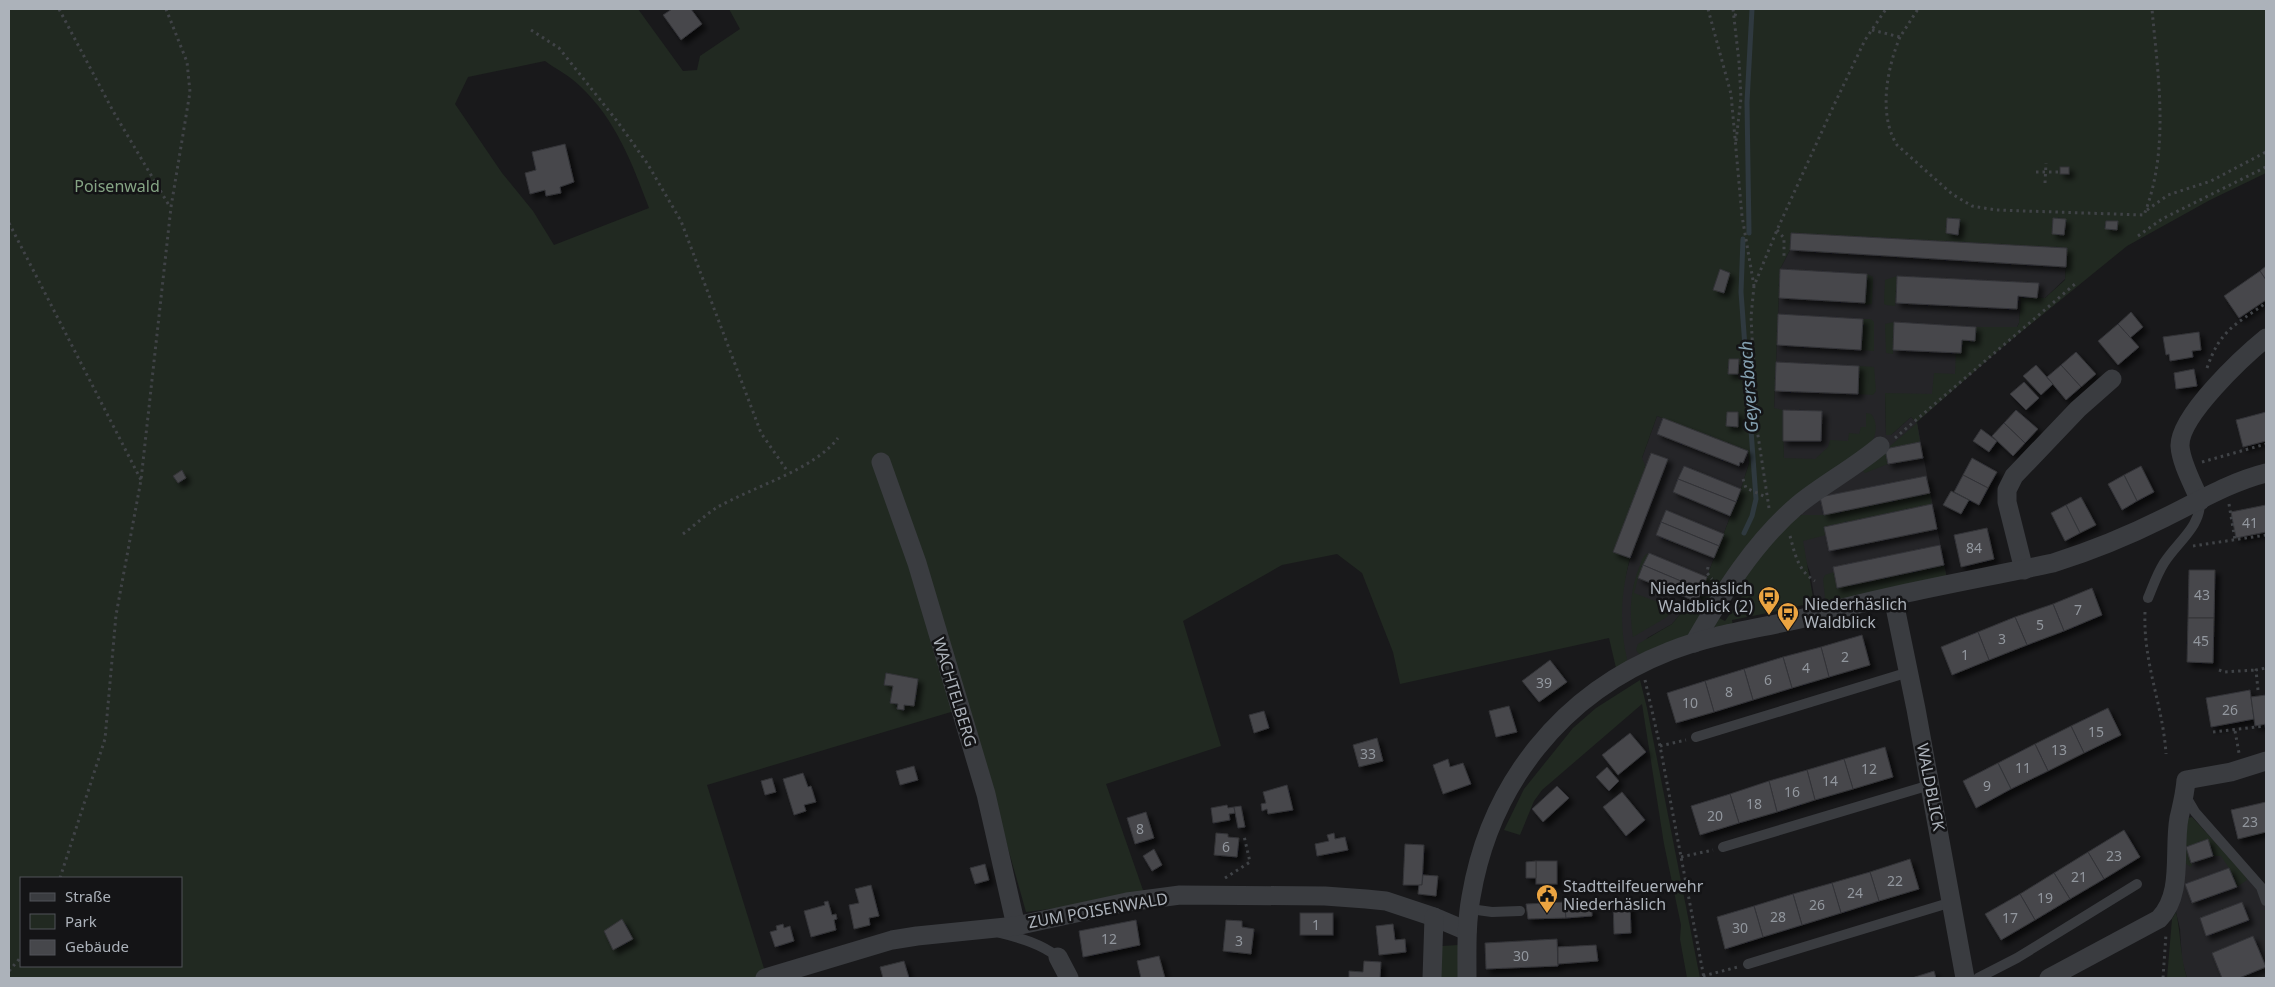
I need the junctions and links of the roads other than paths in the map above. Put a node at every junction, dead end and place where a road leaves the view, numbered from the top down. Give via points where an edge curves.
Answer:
1 (2266, 338) edge
2 (2112, 379) dead end
3 (1880, 446) road end
4 (881, 462) dead end
5 (2266, 473) edge
6 (2200, 501) junction
7 (2024, 570) junction
8 (1893, 597) junction
9 (2148, 598) dead end
10 (1694, 644) junction
11 (1909, 672) junction
12 (1696, 737) road end
13 (2266, 760) edge
14 (1930, 785) junction
15 (2185, 795) junction
16 (1723, 847) road end
17 (2138, 884) dead end
18 (2266, 901) edge
19 (1952, 902) junction
20 (1470, 909) junction
21 (1520, 911) dead end
22 (1434, 917) junction
23 (1016, 926) junction
24 (976, 931) junction
25 (1467, 931) junction
26 (1058, 957) joint
27 (1748, 964) road end
28 (765, 978) edge
29 (1069, 978) edge
30 (1432, 978) edge
31 (1467, 978) edge
32 (1965, 978) edge
33 (1978, 978) edge
34 (2049, 978) edge

1 - 6 street via 2223,378 2183,434 2182,455
2 - 7 street via 2014,476 2007,490
3 - 10 street via 1800,503 1779,523 1724,593
4 - 23 street, WACHTELBERG via 916,562 980,775
5 - 6 street via 2246,478
6 - 7 street via 2080,555
6 - 9 lane via 2195,524 2155,579
7 - 8 street
8 - 10 street
8 - 11 street, WALDBLICK
10 - 20 street via 1669,651 1610,682 1581,702 1554,727 1510,784 1486,840
11 - 12 lane
11 - 14 street, WALDBLICK
13 - 15 street via 2231,772 2186,780
14 - 16 lane
14 - 19 street, WALDBLICK
15 - 18 lane via 2195,812 2261,887
15 - 34 street via 2179,819 2172,896 2166,912 2159,919
17 - 33 lane via 2017,958
19 - 27 lane
19 - 32 street, WALDBLICK
20 - 21 lane
20 - 25 street
22 - 23 street, ZUM POISENWALD via 1386,901 1366,899 1172,896 1126,902
22 - 25 street, ZUM POISENWALD
22 - 30 street
23 - 24 street, ZUM POISENWALD
24 - 26 lane via 1021,938
24 - 28 street, ZUM POISENWALD via 892,940
25 - 31 street
26 - 29 street

